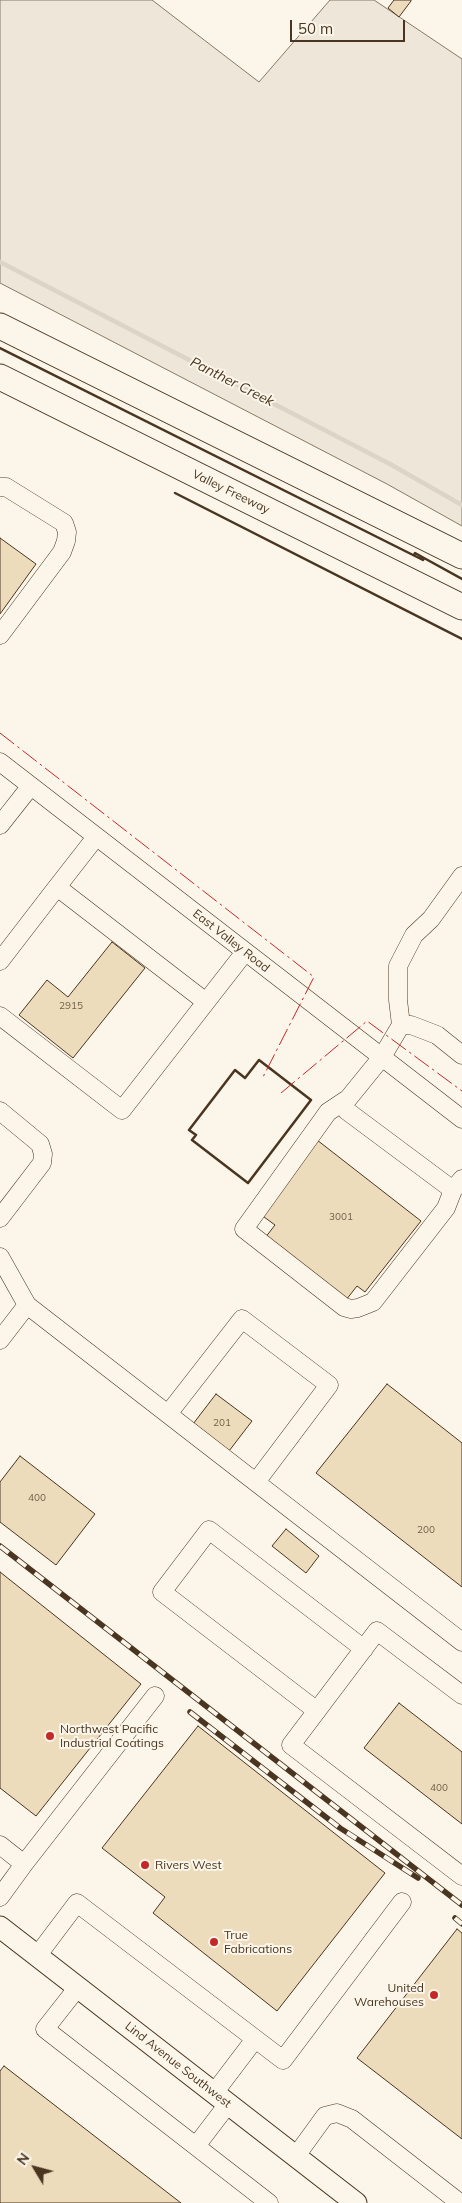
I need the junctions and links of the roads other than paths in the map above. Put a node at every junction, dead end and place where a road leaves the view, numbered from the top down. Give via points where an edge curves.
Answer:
1 (0, 326) edge
2 (0, 377) edge
3 (0, 487) edge
4 (462, 556) edge
5 (462, 608) edge
6 (0, 635) edge
7 (0, 762) edge
8 (30, 787) junction
9 (0, 825) edge
10 (96, 837) junction
11 (462, 876) edge
12 (57, 887) junction
13 (245, 952) junction
14 (0, 961) edge
15 (206, 1002) junction
16 (0, 1016) edge
17 (401, 1025) junction
18 (462, 1055) edge
19 (382, 1058) junction
20 (346, 1100) junction
21 (0, 1112) edge
22 (462, 1119) edge
23 (457, 1185) edge
24 (0, 1218) edge
25 (0, 1257) edge
26 (28, 1305) junction
27 (0, 1340) edge
28 (168, 1414) junction
29 (256, 1482) junction
30 (462, 1642) edge
31 (364, 1649) junction
32 (462, 1695) edge
33 (155, 1696) dead end
34 (317, 1711) junction
35 (0, 1846) edge
36 (24, 1864) junction
37 (462, 1876) edge
38 (0, 1897) edge
39 (402, 1902) dead end
40 (0, 1927) edge
41 (37, 1956) junction
42 (78, 1987) junction
43 (255, 2039) junction
44 (221, 2098) junction
45 (196, 2146) junction
46 (296, 2156) junction
47 (450, 2200) edge
48 (269, 2203) edge
49 (356, 2203) edge

1 - 4 highway
2 - 5 highway, Valley Freeway
3 - 6 street via 6,487 64,523 66,541 62,552
7 - 8 street, East Valley Road
8 - 9 street
8 - 10 street, East Valley Road
10 - 12 street
10 - 13 street, East Valley Road
11 - 17 street via 431,919 414,935 398,966
12 - 14 street
12 - 15 street
13 - 15 street
13 - 19 street, East Valley Road
15 - 16 street via 122,1110
17 - 18 street via 411,1025 437,1035
17 - 19 street
19 - 20 street
19 - 22 street, East Valley Road
20 - 23 street via 347,1111
20 - 23 street via 328,1112 244,1229 344,1307 358,1308 372,1302 446,1208
21 - 24 street via 40,1144 42,1163
25 - 26 street
26 - 27 street
26 - 28 street
28 - 29 street
28 - 29 street via 242,1319 329,1384
29 - 30 street
31 - 32 street via 377,1631
31 - 34 street
31 - 34 street via 209,1530 162,1592
33 - 36 street
34 - 37 street via 291,1745
35 - 36 street
36 - 38 street
39 - 43 street via 282,2060
40 - 41 main road, Lind Avenue Southwest
41 - 42 main road, Lind Avenue Southwest
41 - 43 street via 78,1903
42 - 44 main road, Lind Avenue Southwest
42 - 45 street via 45,2029
43 - 44 street
44 - 45 street
44 - 46 main road, Lind Avenue Southwest
45 - 48 street
46 - 47 street via 325,2116 336,2113 352,2119
46 - 49 main road, Lind Avenue Southwest

